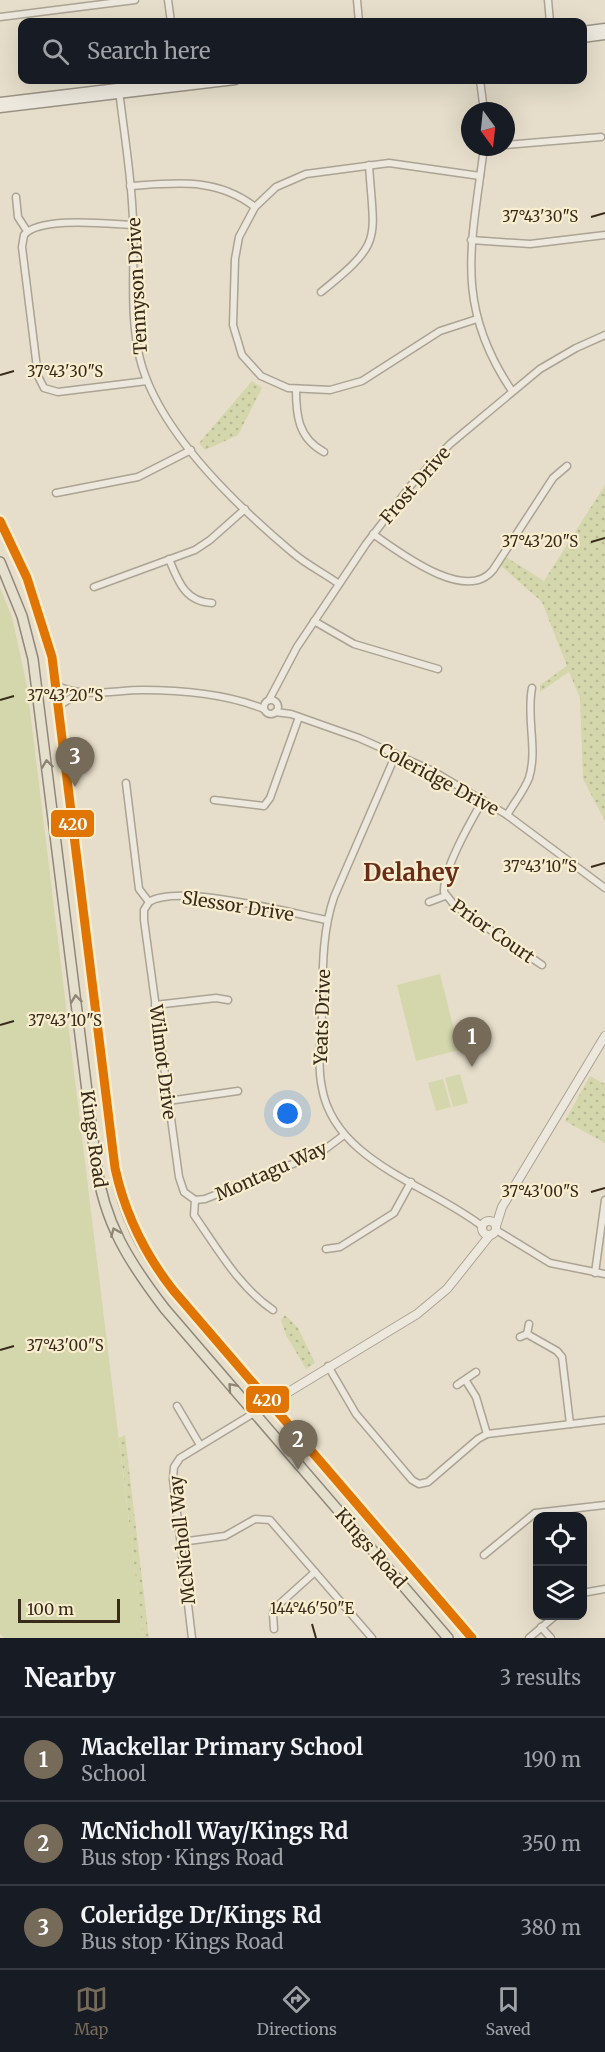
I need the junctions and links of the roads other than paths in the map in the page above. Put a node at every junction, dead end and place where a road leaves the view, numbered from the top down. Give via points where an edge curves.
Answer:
1 (135, 0) edge
2 (168, 0) edge
3 (357, 0) edge
4 (548, 0) edge
5 (0, 17) edge
6 (170, 18) edge
7 (359, 18) edge
8 (550, 18) edge
9 (605, 28) edge
10 (587, 30) edge
11 (605, 35) edge
12 (587, 37) edge
13 (166, 84) edge
14 (481, 84) edge
15 (119, 91) junction
16 (0, 102) edge
17 (483, 102) edge
18 (0, 108) edge
19 (601, 137) dead end
20 (515, 145) edge
21 (482, 156) edge
22 (369, 165) junction
23 (480, 176) junction
24 (130, 186) junction
25 (16, 197) dead end
26 (255, 207) junction
27 (133, 225) junction
28 (27, 231) junction
29 (605, 235) edge
30 (471, 240) junction
31 (321, 292) dead end
32 (477, 319) junction
33 (605, 335) edge
34 (147, 381) junction
35 (296, 389) junction
36 (512, 391) junction
37 (191, 450) junction
38 (324, 452) dead end
39 (567, 466) dead end
40 (56, 493) dead end
41 (245, 509) junction
42 (0, 521) edge
43 (373, 534) junction
44 (169, 559) junction
45 (0, 562) edge
46 (339, 584) junction
47 (94, 587) dead end
48 (212, 603) dead end
49 (314, 621) junction
50 (438, 669) dead end
51 (56, 685) junction
52 (532, 688) dead end
53 (81, 693) junction
54 (271, 705) junction
55 (59, 706) junction
56 (299, 717) junction
57 (396, 754) junction
58 (126, 783) dead end
59 (214, 800) dead end
60 (483, 800) junction
61 (507, 815) junction
62 (605, 888) edge
63 (445, 896) junction
64 (149, 902) junction
65 (429, 902) dead end
66 (327, 920) junction
67 (542, 965) dead end
68 (228, 1000) dead end
69 (155, 1005) junction
70 (605, 1036) edge
71 (238, 1091) dead end
72 (168, 1101) junction
73 (344, 1135) junction
74 (411, 1182) junction
75 (195, 1200) junction
76 (605, 1200) edge
77 (489, 1228) junction
78 (326, 1249) dead end
79 (595, 1273) junction
80 (605, 1274) edge
81 (273, 1310) dead end
82 (529, 1324) dead end
83 (527, 1334) junction
84 (520, 1338) dead end
85 (328, 1366) junction
86 (476, 1372) dead end
87 (466, 1381) junction
88 (457, 1385) dead end
89 (270, 1402) junction
90 (177, 1406) dead end
91 (254, 1413) junction
92 (605, 1420) edge
93 (570, 1424) junction
94 (487, 1434) junction
95 (200, 1445) junction
96 (605, 1505) edge
97 (181, 1542) junction
98 (484, 1555) dead end
99 (315, 1572) junction
100 (605, 1589) edge
101 (587, 1592) edge
102 (550, 1620) edge
103 (542, 1627) junction
104 (274, 1629) dead end
105 (192, 1638) edge
106 (372, 1638) edge
107 (448, 1638) edge
108 (472, 1638) edge
109 (529, 1638) edge
110 (551, 1638) edge

1 - 5 street
2 - 6 street
3 - 7 street
4 - 8 street
9 - 10 main road
11 - 12 main road
13 - 15 main road
14 - 17 street
15 - 16 main road
15 - 18 main road
15 - 24 street, Tennyson Drive
19 - 20 street
21 - 23 street
22 - 23 street via 399,163
22 - 26 street via 296,177 276,187
22 - 31 street via 373,222 369,247 356,264
23 - 30 street
24 - 26 street via 211,185 233,192
24 - 27 street, Tennyson Drive
25 - 28 street via 18,217
26 - 35 street via 237,247 235,337 254,370 279,385
27 - 28 street via 72,223
27 - 34 street, Tennyson Drive via 136,335
28 - 34 street via 22,247 38,376 44,388 58,392
29 - 30 street via 530,244
30 - 32 street via 470,277
32 - 35 street via 440,331 354,385 330,390
32 - 36 street via 491,356
33 - 36 street, Frost Drive via 559,357
34 - 37 street, Tennyson Drive via 164,415
35 - 38 street via 299,425 314,446
36 - 43 street, Frost Drive via 429,465
37 - 40 street via 138,477
37 - 41 street, Tennyson Drive
39 - 43 street via 553,478 493,570 480,581 466,582 422,567
41 - 44 street via 210,540
41 - 46 street, Tennyson Drive via 294,553
42 - 51 main road, Kings Road via 37,604
43 - 46 street, Frost Drive
44 - 47 street
44 - 48 street via 185,592 199,601
91 -> 45 main road, Kings Road via 135,1270 103,1199 35,671 22,616
46 - 49 street, Frost Drive
49 - 50 street via 354,644
49 - 54 street, Frost Drive via 289,659
51 - 53 street, Coleridge Drive
51 - 55 main road, Kings Road
52 - 61 street via 531,768 526,785
53 - 54 street, Coleridge Drive via 161,691
53 - 55 street, Coleridge Drive
54 - 56 street, Coleridge Drive
55 - 89 main road, Kings Road via 115,1168 124,1205 156,1270
56 - 57 street, Coleridge Drive
56 - 59 street via 264,806
57 - 60 street, Coleridge Drive
57 - 66 street, Yeats Drive
58 - 64 street, Wilmot Drive via 140,889
60 - 61 street, Coleridge Drive
60 - 63 street, Prior Court via 444,882
61 - 62 street, Coleridge Drive
63 - 65 street, Prior Court
63 - 67 street, Prior Court
64 - 66 street, Slessor Drive via 191,895
64 - 69 street, Wilmot Drive via 144,915
66 - 73 street, Yeats Drive via 321,1083 328,1109
68 - 69 street
69 - 72 street, Wilmot Drive
70 - 77 street
71 - 72 street
72 - 75 street, Wilmot Drive via 179,1177 184,1192
73 - 74 street, Yeats Drive via 361,1151
73 - 75 street, Montagu Way via 312,1157
74 - 77 street, Yeats Drive
74 - 78 street via 394,1213 340,1247
75 - 81 street, Wilmot Drive via 194,1215 224,1258 257,1299
76 - 79 street
77 - 79 street, Yeats Drive via 556,1265
77 - 85 street via 447,1289 432,1302
79 - 80 street, Yeats Drive
82 - 83 street
83 - 84 street
83 - 93 street via 562,1357
85 - 89 street
85 - 94 street via 363,1423 412,1480 422,1485
86 - 87 street
87 - 88 street
87 - 94 street via 476,1397
89 - 91 street
89 - 108 main road, Kings Road
90 - 95 street
91 - 95 street, McNicholl Way
91 - 107 main road, Kings Road
92 - 93 street
93 - 94 street
95 - 97 street, McNicholl Way via 174,1467
96 - 98 street via 536,1513
97 - 99 street via 225,1536 252,1520 266,1518
97 - 105 street, McNicholl Way
99 - 104 street via 275,1608
99 - 106 street
100 - 101 street
102 - 103 street
103 - 109 street
103 - 110 street

